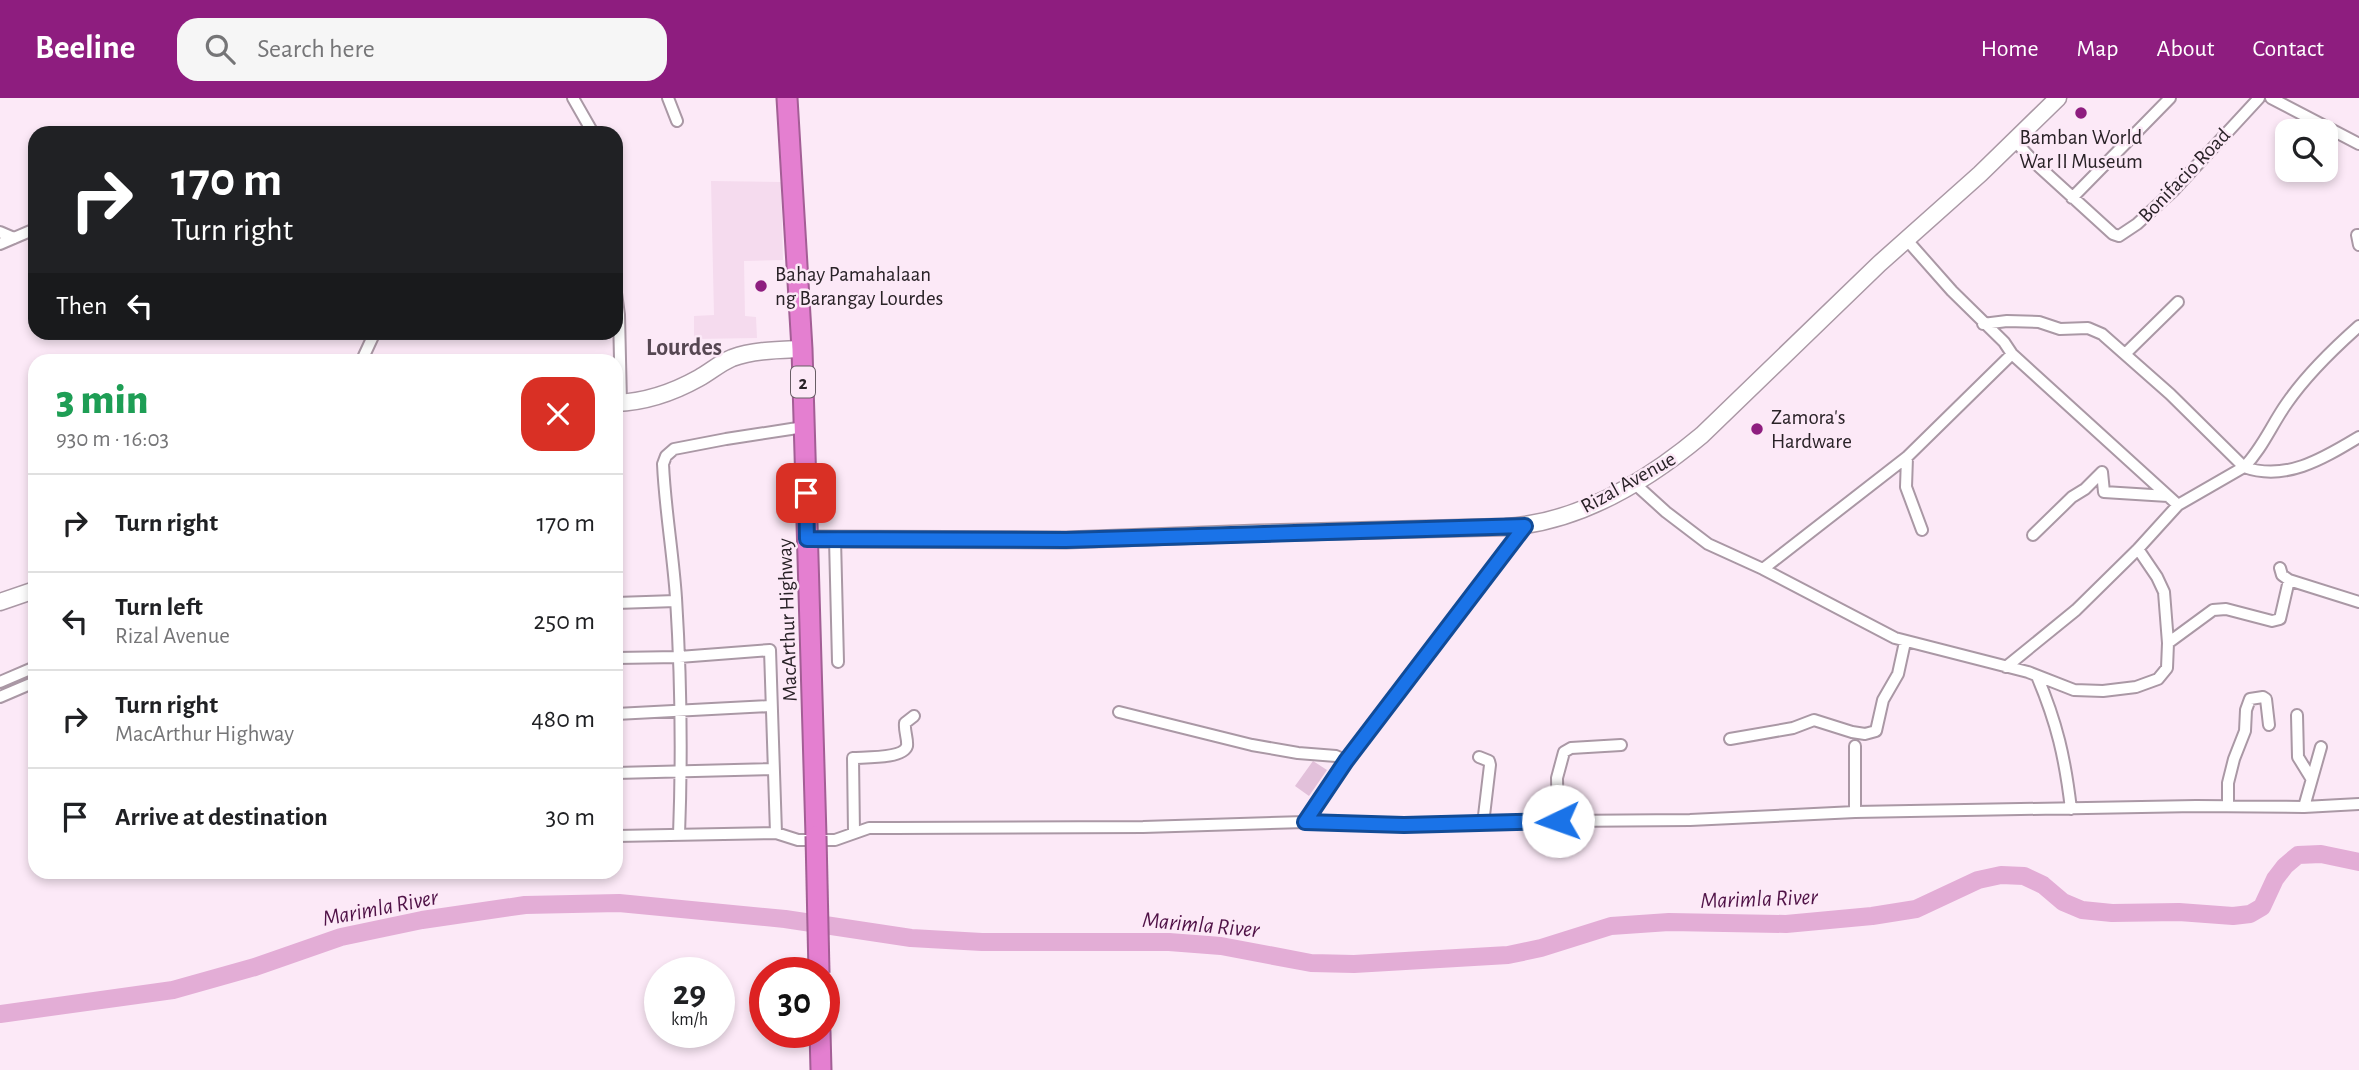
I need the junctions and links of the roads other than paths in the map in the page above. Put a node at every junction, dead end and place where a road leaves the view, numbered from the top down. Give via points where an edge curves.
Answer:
1 (589, 98) edge
2 (668, 98) edge
3 (787, 98) edge
4 (2058, 98) edge
5 (2170, 98) edge
6 (2271, 98) edge
7 (2252, 100) edge
8 (575, 101) edge
9 (677, 121) dead end
10 (589, 126) edge
11 (2014, 140) junction
12 (2359, 144) edge
13 (2072, 198) junction
14 (0, 232) edge
15 (28, 232) edge
16 (2359, 235) edge
17 (14, 238) junction
18 (1906, 239) junction
19 (0, 244) edge
20 (2359, 245) edge
21 (2178, 302) dead end
22 (1983, 324) junction
23 (2359, 326) edge
24 (802, 349) junction
25 (2012, 354) junction
26 (2125, 354) junction
27 (623, 403) edge
28 (804, 427) junction
29 (2359, 436) edge
30 (1907, 457) junction
31 (2244, 467) junction
32 (1634, 483) junction
33 (2168, 496) junction
34 (2178, 505) junction
35 (1525, 526) junction
36 (1922, 530) dead end
37 (2033, 535) dead end
38 (807, 539) junction
39 (835, 540) junction
40 (2138, 549) junction
41 (2280, 568) dead end
42 (1763, 569) junction
43 (2288, 580) junction
44 (28, 592) edge
45 (676, 601) junction
46 (0, 602) edge
47 (2359, 602) edge
48 (623, 603) edge
49 (1905, 642) junction
50 (2168, 643) junction
51 (679, 657) junction
52 (623, 658) edge
53 (838, 662) dead end
54 (2006, 667) junction
55 (28, 670) edge
56 (2037, 676) junction
57 (0, 682) edge
58 (28, 685) edge
59 (0, 697) edge
60 (770, 706) junction
61 (680, 712) junction
62 (1119, 712) dead end
63 (623, 714) edge
64 (2297, 715) dead end
65 (914, 716) dead end
66 (2269, 725) dead end
67 (1730, 739) dead end
68 (1621, 744) dead end
69 (1855, 746) dead end
70 (2321, 747) dead end
71 (1479, 757) dead end
72 (1346, 761) junction
73 (772, 769) junction
74 (681, 770) junction
75 (623, 773) edge
76 (2311, 778) junction
77 (2359, 804) edge
78 (2228, 806) junction
79 (2304, 807) junction
80 (2071, 809) junction
81 (1855, 812) junction
82 (1558, 821) junction
83 (1305, 822) junction
84 (1483, 824) junction
85 (776, 832) junction
86 (854, 832) junction
87 (679, 835) junction
88 (623, 836) edge
89 (819, 957) edge
90 (820, 1048) edge
91 (821, 1070) edge

1 - 8 street
2 - 9 street
3 - 24 highway, MacArthur Highway / 2
4 - 11 street, Rizal Avenue
5 - 13 street
6 - 12 street
7 - 13 street, Bonifacio Road via 2174,190 2123,235 2113,234
8 - 10 street
11 - 13 street, Bonifacio Road
11 - 18 street, Rizal Avenue
14 - 17 street
15 - 17 street
16 - 20 street
17 - 19 street
18 - 22 street
18 - 32 street, Rizal Avenue via 1702,435
21 - 26 street
22 - 25 street
22 - 26 street via 2039,322 2060,329 2088,328
23 - 31 street via 2303,383
24 - 27 street via 747,354 661,395
24 - 28 highway, MacArthur Highway / 2
25 - 30 street
25 - 33 street
26 - 31 street
28 - 38 highway, MacArthur Highway / 2
28 - 45 street via 674,449 666,456 664,482
29 - 31 street via 2324,458 2290,470 2271,473
30 - 36 street via 1906,487
30 - 42 street
31 - 34 street
32 - 35 street, Rizal Avenue via 1593,505
32 - 42 street via 1708,544
33 - 34 street
33 - 37 street via 2104,492 2102,472
34 - 40 street
35 - 39 street, Rizal Avenue via 1066,540
35 - 72 street
38 - 39 street, Rizal Avenue
38 - 89 highway, MacArthur Highway / 2, bridge
39 - 53 street
40 - 50 street via 2164,592
40 - 54 street via 2076,610
41 - 43 street
42 - 49 street
43 - 47 street
43 - 50 street via 2280,619 2213,610
44 - 46 street
45 - 48 street
45 - 51 street
49 - 54 street
49 - 67 street via 1898,674 1872,733 1814,720
50 - 56 street via 2163,674 2136,687 2088,692
51 - 52 street
51 - 60 street via 770,650
51 - 61 street
54 - 56 street
55 - 57 street
56 - 80 street via 2065,757
58 - 59 street
60 - 61 street
60 - 73 street
61 - 63 street
61 - 74 street
62 - 72 street via 1252,745
64 - 76 street via 2298,757
65 - 86 street via 905,723 907,745 903,751 853,758
66 - 78 street via 2266,699 2250,699 2228,783
68 - 82 street via 1564,752 1558,778
69 - 81 street
70 - 76 street
71 - 84 street via 1490,765
72 - 83 street
73 - 74 street
73 - 85 street
74 - 75 street
74 - 87 street
76 - 79 street
77 - 79 street
78 - 79 street
78 - 80 street
80 - 81 street
81 - 82 street
82 - 84 street
83 - 84 street
83 - 86 street via 869,828
85 - 86 street via 797,839 835,840
85 - 87 street
87 - 88 street
90 - 91 highway

